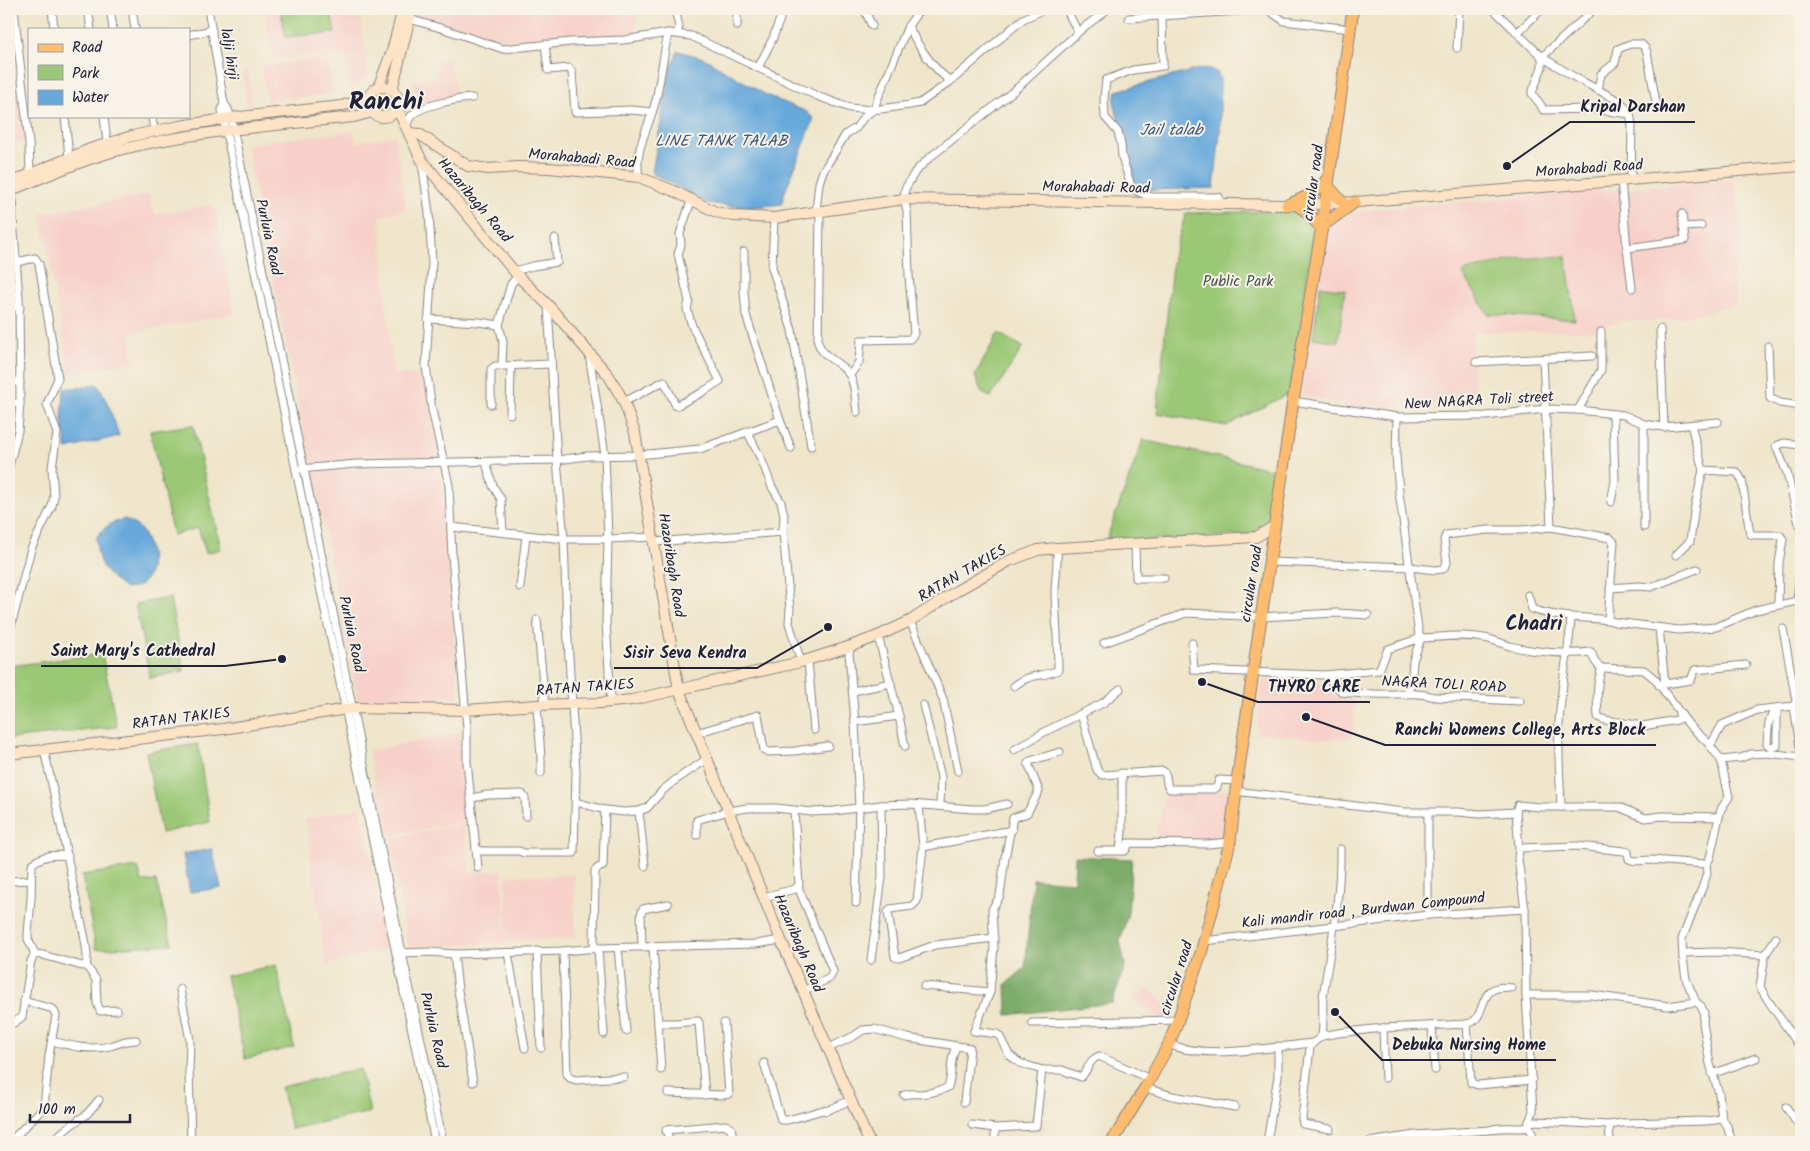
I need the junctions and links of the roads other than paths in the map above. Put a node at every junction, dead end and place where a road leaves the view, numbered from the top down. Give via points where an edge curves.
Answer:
1 (14, 9) edge
2 (52, 9) edge
3 (88, 9) edge
4 (110, 9) edge
5 (132, 9) edge
6 (208, 9) edge
7 (403, 9) edge
8 (412, 9) edge
9 (675, 9) edge
10 (737, 9) edge
11 (866, 9) edge
12 (920, 9) edge
13 (1045, 9) edge
14 (1066, 9) edge
15 (1108, 9) edge
16 (1242, 9) edge
17 (1267, 9) edge
18 (1353, 9) edge
19 (1459, 9) edge
20 (1493, 9) edge
21 (1542, 9) edge
22 (1594, 9) edge
23 (1162, 16) junction
24 (1129, 18) dead end
25 (409, 19) junction
26 (780, 19) dead end
27 (738, 26) dead end
28 (872, 26) dead end
29 (908, 26) junction
30 (54, 28) edge
31 (91, 28) edge
32 (113, 28) edge
33 (135, 28) edge
34 (1350, 28) junction
35 (212, 30) junction
36 (1078, 32) junction
37 (668, 33) junction
38 (677, 33) junction
39 (1517, 33) junction
40 (190, 35) edge
41 (545, 44) junction
42 (1458, 48) dead end
43 (1542, 57) junction
44 (758, 68) junction
45 (951, 81) junction
46 (378, 88) junction
47 (392, 90) junction
48 (1598, 90) junction
49 (368, 98) junction
50 (472, 98) dead end
51 (397, 108) junction
52 (1657, 108) dead end
53 (873, 110) junction
54 (372, 112) junction
55 (652, 112) junction
56 (1630, 114) junction
57 (387, 117) junction
58 (65, 118) edge
59 (104, 118) edge
60 (152, 118) edge
61 (227, 119) junction
62 (406, 128) junction
63 (154, 131) junction
64 (229, 131) junction
65 (107, 142) junction
66 (69, 157) junction
67 (421, 159) junction
68 (1801, 166) edge
69 (30, 174) junction
70 (639, 177) junction
71 (1626, 180) junction
72 (1328, 181) junction
73 (9, 188) edge
74 (904, 199) junction
75 (691, 201) junction
76 (1355, 202) junction
77 (1343, 203) junction
78 (1220, 204) junction
79 (1325, 204) junction
80 (1292, 205) junction
81 (10, 208) edge
82 (816, 211) junction
83 (1682, 214) dead end
84 (774, 218) junction
85 (1702, 226) dead end
86 (1322, 227) junction
87 (1683, 227) junction
88 (555, 239) dead end
89 (1626, 248) junction
90 (744, 252) dead end
91 (17, 262) junction
92 (516, 273) junction
93 (1632, 288) dead end
94 (9, 305) edge
95 (548, 305) junction
96 (20, 308) junction
97 (428, 319) junction
98 (500, 325) junction
99 (1660, 329) dead end
100 (1601, 332) dead end
101 (1768, 346) dead end
102 (589, 351) junction
103 (1592, 356) dead end
104 (1542, 359) junction
105 (1476, 362) dead end
106 (551, 364) junction
107 (502, 366) junction
108 (511, 366) junction
109 (850, 375) junction
110 (9, 381) edge
111 (20, 383) junction
112 (1293, 401) junction
113 (9, 402) edge
114 (624, 402) junction
115 (20, 404) junction
116 (491, 404) dead end
117 (1801, 406) edge
118 (1545, 409) junction
119 (1578, 410) junction
120 (857, 412) dead end
121 (510, 414) dead end
122 (1613, 414) junction
123 (1397, 417) junction
124 (780, 420) junction
125 (1718, 422) dead end
126 (1644, 424) junction
127 (1691, 425) junction
128 (1664, 427) junction
129 (748, 432) junction
130 (1801, 445) edge
131 (11, 446) edge
132 (811, 446) dead end
133 (791, 448) dead end
134 (605, 455) junction
135 (638, 455) junction
136 (557, 460) junction
137 (445, 462) junction
138 (486, 463) junction
139 (9, 466) edge
140 (300, 469) junction
141 (1703, 470) junction
142 (1611, 502) dead end
143 (451, 526) junction
144 (1274, 526) junction
145 (1551, 527) junction
146 (1644, 527) dead end
147 (503, 532) junction
148 (783, 532) junction
149 (1801, 532) edge
150 (526, 536) junction
151 (1256, 537) junction
152 (564, 539) junction
153 (608, 539) junction
154 (653, 540) junction
155 (1135, 544) junction
156 (1272, 545) junction
157 (1057, 548) junction
158 (1676, 555) dead end
159 (1270, 562) junction
160 (1801, 564) edge
161 (1410, 567) junction
162 (1696, 569) dead end
163 (1164, 578) dead end
164 (520, 587) dead end
165 (1610, 588) junction
166 (1528, 595) dead end
167 (1778, 605) junction
168 (1368, 616) dead end
169 (1261, 617) junction
170 (1571, 618) junction
171 (537, 620) dead end
172 (1608, 620) junction
173 (910, 621) junction
174 (1659, 628) junction
175 (1783, 629) dead end
176 (9, 634) edge
177 (878, 636) junction
178 (1420, 636) junction
179 (1104, 643) dead end
180 (1192, 643) dead end
181 (851, 646) junction
182 (1568, 654) junction
183 (804, 661) junction
184 (1746, 665) dead end
185 (1602, 668) junction
186 (1253, 673) junction
187 (1325, 675) junction
188 (891, 683) junction
189 (1662, 684) junction
190 (1014, 686) dead end
191 (679, 690) junction
192 (1120, 690) dead end
193 (853, 691) junction
194 (1406, 694) junction
195 (1520, 701) dead end
196 (611, 702) junction
197 (541, 704) junction
198 (572, 704) junction
199 (923, 705) dead end
200 (1794, 706) junction
201 (1778, 708) junction
202 (349, 709) junction
203 (466, 710) junction
204 (1679, 713) junction
205 (1081, 714) junction
206 (899, 716) junction
207 (856, 722) junction
208 (814, 730) dead end
209 (696, 733) junction
210 (828, 746) dead end
211 (905, 746) dead end
212 (1710, 746) junction
213 (1800, 747) edge
214 (44, 750) junction
215 (1014, 750) dead end
216 (1060, 752) dead end
217 (9, 754) edge
218 (1801, 757) edge
219 (706, 759) junction
220 (1721, 760) junction
221 (958, 771) dead end
222 (542, 774) dead end
223 (1122, 774) junction
224 (1236, 786) junction
225 (472, 798) junction
226 (576, 802) junction
227 (1007, 804) dead end
228 (881, 805) junction
229 (919, 805) junction
230 (940, 806) junction
231 (1561, 807) junction
232 (859, 808) junction
233 (605, 810) junction
234 (639, 811) junction
235 (728, 811) junction
236 (794, 811) junction
237 (1516, 812) junction
238 (1428, 813) junction
239 (526, 816) dead end
240 (1719, 817) junction
241 (1012, 830) junction
242 (697, 836) dead end
243 (1230, 842) junction
244 (923, 847) junction
245 (1519, 848) junction
246 (476, 849) junction
247 (1340, 849) dead end
248 (1098, 851) dead end
249 (1120, 851) junction
250 (68, 856) junction
251 (1706, 864) junction
252 (645, 866) dead end
253 (478, 868) dead end
254 (31, 880) junction
255 (9, 881) edge
256 (798, 887) junction
257 (763, 897) junction
258 (856, 903) dead end
259 (668, 904) dead end
260 (1525, 909) junction
261 (1428, 915) junction
262 (1335, 925) junction
263 (994, 938) junction
264 (1776, 938) dead end
265 (780, 940) junction
266 (1204, 941) junction
267 (642, 947) junction
268 (653, 947) junction
269 (596, 948) junction
270 (618, 948) junction
271 (537, 951) junction
272 (564, 951) junction
273 (508, 953) junction
274 (1683, 953) junction
275 (35, 954) junction
276 (399, 954) junction
277 (454, 954) junction
278 (1764, 955) junction
279 (871, 960) dead end
280 (86, 965) junction
281 (924, 986) dead end
282 (1512, 988) dead end
283 (180, 989) dead end
284 (803, 991) junction
285 (990, 992) junction
286 (1526, 995) junction
287 (24, 1001) junction
288 (1696, 1002) junction
289 (118, 1010) dead end
290 (1178, 1020) junction
291 (658, 1023) junction
292 (724, 1023) dead end
293 (1032, 1023) dead end
294 (1467, 1024) junction
295 (9, 1026) edge
296 (1432, 1026) junction
297 (1383, 1028) junction
298 (626, 1030) dead end
299 (604, 1034) dead end
300 (1322, 1036) junction
301 (136, 1040) dead end
302 (52, 1041) junction
303 (1313, 1043) junction
304 (1169, 1044) junction
305 (1278, 1046) junction
306 (956, 1047) junction
307 (525, 1048) dead end
308 (541, 1048) dead end
309 (827, 1048) junction
310 (1801, 1048) edge
311 (1756, 1058) dead end
312 (764, 1063) dead end
313 (661, 1070) dead end
314 (1042, 1070) junction
315 (1436, 1070) dead end
316 (1712, 1074) junction
317 (624, 1077) dead end
318 (1385, 1078) dead end
319 (1532, 1080) junction
320 (473, 1082) dead end
321 (1148, 1084) junction
322 (668, 1093) dead end
323 (705, 1095) junction
324 (904, 1095) dead end
325 (99, 1100) dead end
326 (851, 1100) junction
327 (964, 1102) dead end
328 (1235, 1107) dead end
329 (1786, 1107) dead end
330 (1722, 1119) junction
331 (972, 1125) dead end
332 (1529, 1125) junction
333 (1609, 1126) junction
334 (995, 1128) junction
335 (1801, 1128) edge
336 (1330, 1130) dead end
337 (1428, 1138) edge
338 (53, 1141) edge
339 (867, 1141) edge
340 (10, 1142) edge
341 (73, 1142) edge
342 (191, 1142) edge
343 (435, 1142) edge
344 (443, 1142) edge
345 (670, 1142) edge
346 (734, 1142) edge
347 (995, 1142) edge
348 (1112, 1142) edge
349 (1267, 1142) edge
350 (1369, 1142) edge
351 (1533, 1142) edge
352 (1610, 1142) edge
353 (1732, 1142) edge

1 - 69 street
2 - 30 street
3 - 31 street
4 - 32 street
5 - 33 street
6 - 35 street, lalji hirji
7 - 46 main road
8 - 25 main road
9 - 38 street
10 - 27 street
11 - 28 street
12 - 29 street
13 - 45 street via 1018,23
14 - 36 street
15 - 36 street
16 - 23 street via 1240,12
17 - 34 street via 1284,21
18 - 34 main road, circular road
19 - 42 street
20 - 39 street
21 - 39 street
22 - 43 street
23 - 24 street
23 - 78 street via 1163,66 1133,70 1106,80 1105,117 1118,132 1132,189 1151,197 1219,197
25 - 41 street via 503,49
25 - 47 main road
26 - 44 street
29 - 45 street via 942,76
29 - 53 street
34 - 72 main road, circular road
35 - 40 street
35 - 61 street, lalji hirji via 224,103 222,110
36 - 74 street via 1016,89 929,158 915,172 905,189
37 - 38 street
37 - 41 street via 624,40
37 - 55 street
38 - 44 street via 691,36
39 - 43 street
41 - 55 street via 548,70 568,68 572,72 575,112
43 - 48 street
43 - 56 street via 1542,67 1532,92 1543,110 1593,109
44 - 53 street via 817,96 850,108
45 - 53 street via 910,106
46 - 47 main road
46 - 49 main road
47 - 51 main road via 398,98
48 - 52 street via 1601,74 1615,63 1618,49 1641,44 1647,52
48 - 56 street via 1621,102
49 - 54 main road
49 - 61 main road via 342,106
50 - 62 street via 430,106 413,114
51 - 57 main road
51 - 62 main road, Hazaribagh Road
53 - 82 street via 846,134 823,171
54 - 57 main road via 376,116
54 - 64 main road via 354,117
55 - 70 street via 639,151
56 - 71 street via 1632,125
57 - 62 main road
58 - 66 street
59 - 65 street
60 - 63 street
61 - 63 main road
61 - 64 street, lalji hirji
62 - 67 main road, Hazaribagh Road
62 - 70 main road, Morahabadi Road via 468,166 488,169 549,168
63 - 65 main road
64 - 73 main road via 116,151
64 - 140 street, Purluia Road
65 - 66 main road
66 - 69 main road
67 - 92 main road, Hazaribagh Road
67 - 97 street via 430,214 432,262
68 - 71 main road, Morahabadi Road
69 - 73 main road
70 - 75 main road, Morahabadi Road
71 - 76 main road, Morahabadi Road
71 - 89 street
72 - 77 main road
72 - 79 main road, circular road
72 - 80 main road
73 - 81 main road
74 - 78 main road, Morahabadi Road
74 - 82 main road, Morahabadi Road
74 - 109 street via 914,334 910,339 861,340 859,362
75 - 84 main road, Morahabadi Road via 734,216
75 - 114 street via 680,234 678,254 692,326 720,381 676,406 664,381
76 - 77 main road, Morahabadi Road
76 - 86 main road
77 - 79 main road, Morahabadi Road
78 - 80 main road, Morahabadi Road
79 - 80 main road, Morahabadi Road
79 - 86 main road, circular road
80 - 86 main road via 1307,212
81 - 91 street
82 - 84 main road, Morahabadi Road
82 - 109 street via 820,216 821,233 818,342 823,352
83 - 87 street
84 - 132 street via 772,273 792,330
85 - 87 street
86 - 112 main road, circular road
87 - 89 street via 1685,240
88 - 92 street via 557,262
89 - 93 street
90 - 124 street via 746,315
91 - 96 street
91 - 176 street via 35,258 39,264 58,378 48,404 57,433 52,468 53,499 31,549
92 - 95 main road, Hazaribagh Road
92 - 98 street
94 - 96 street
95 - 102 main road, Hazaribagh Road
95 - 106 street
96 - 111 street
97 - 98 street
97 - 137 street via 426,366 432,410
98 - 107 street
99 - 128 street
100 - 119 street via 1600,370
101 - 117 street via 1770,398
102 - 114 main road, Hazaribagh Road
102 - 134 street
103 - 104 street
104 - 105 street
104 - 118 street
106 - 108 street
106 - 136 street
107 - 108 street
107 - 116 street via 491,369
108 - 121 street
109 - 120 street
110 - 111 street
111 - 115 street
112 - 123 street, New NAGRA Toli street
112 - 144 main road, circular road
113 - 115 street
114 - 135 main road, Hazaribagh Road via 635,433
115 - 131 street via 18,431
118 - 119 street, New NAGRA Toli street
118 - 123 street, New NAGRA Toli street via 1486,416
118 - 145 street
119 - 122 street, New NAGRA Toli street
122 - 126 street, New NAGRA Toli street
122 - 142 street via 1615,481
123 - 161 street, New NAGRA Toli street via 1399,492
124 - 129 street
124 - 133 street
125 - 127 street, New NAGRA Toli street
126 - 128 street, New NAGRA Toli street
126 - 146 street
127 - 128 street, New NAGRA Toli street
127 - 141 street
129 - 135 street via 700,449
129 - 148 street via 781,502
130 - 149 street via 1784,443 1776,446 1787,473
131 - 139 street
134 - 135 street
134 - 136 street
134 - 153 street
135 - 154 main road, Hazaribagh Road
136 - 138 street
136 - 152 street
137 - 138 street
137 - 140 street
137 - 143 street
138 - 147 street via 501,500
140 - 202 street, Purluia Road
141 - 158 street via 1690,541
141 - 167 street via 1737,472 1742,480 1750,534 1782,536
143 - 147 street
143 - 203 street
144 - 151 main road, RATAN TAKIES
144 - 156 main road, circular road
145 - 161 street via 1453,533 1446,535 1444,540 1447,563 1443,569
145 - 165 street via 1610,538 1614,542
147 - 150 street
148 - 154 street
148 - 183 street via 789,622
150 - 152 street
150 - 164 street
151 - 155 main road, RATAN TAKIES
151 - 156 main road, RATAN TAKIES
152 - 153 street
152 - 198 street
153 - 154 street
153 - 196 street via 606,622
154 - 191 main road, Hazaribagh Road
155 - 157 main road, RATAN TAKIES
155 - 163 street via 1136,578
156 - 159 main road, circular road
157 - 173 main road, RATAN TAKIES via 1038,550 1009,561
157 - 190 street via 1058,670 1030,676
159 - 161 street
159 - 169 main road, circular road
160 - 167 street via 1797,601
161 - 178 street, New NAGRA Toli street
162 - 165 street via 1647,588
165 - 172 street
166 - 170 street via 1532,609
167 - 174 street via 1749,612 1716,627
168 - 169 street via 1337,613
169 - 179 street via 1186,613
169 - 186 main road, circular road
170 - 172 street
170 - 182 street
171 - 197 street
172 - 174 street
173 - 177 main road, RATAN TAKIES
173 - 221 street via 943,699
174 - 189 street
175 - 200 street via 1796,700
177 - 181 main road, RATAN TAKIES
177 - 188 street
178 - 182 street via 1485,638 1509,646
178 - 187 street via 1388,649 1379,670
178 - 194 street via 1411,685
180 - 186 street via 1194,670
181 - 183 main road, RATAN TAKIES
181 - 193 street
182 - 185 street via 1591,652 1594,661
182 - 231 street via 1559,726
183 - 191 main road, RATAN TAKIES
183 - 208 street
184 - 189 street via 1695,670 1691,680
185 - 189 street via 1644,670
185 - 204 street via 1597,692 1598,717 1643,726 1677,720
186 - 187 street
186 - 224 main road, circular road
187 - 194 street, NAGRA TOLI ROAD via 1342,692
188 - 193 street
188 - 206 street
189 - 204 street
191 - 196 main road, RATAN TAKIES
191 - 209 main road, Hazaribagh Road
192 - 205 street
193 - 207 street
194 - 195 street, NAGRA TOLI ROAD
196 - 198 main road, RATAN TAKIES
197 - 198 main road, RATAN TAKIES
197 - 203 main road, RATAN TAKIES
197 - 222 street via 537,726
198 - 226 street
199 - 230 street via 940,771
200 - 201 street
200 - 213 street
201 - 201 street via 1777,746 1771,747 1767,744 1768,730 1772,713
201 - 212 street via 1757,710 1722,725
202 - 203 main road, RATAN TAKIES
202 - 214 main road, RATAN TAKIES via 223,729
202 - 276 street, Purluia Road
203 - 225 street
204 - 212 street
205 - 215 street
205 - 223 street via 1099,773
206 - 207 street
206 - 211 street
207 - 232 street
209 - 210 street via 758,715 767,752
209 - 219 main road, Hazaribagh Road
212 - 220 street
214 - 217 main road, RATAN TAKIES
214 - 250 street
216 - 241 street via 1029,762 1038,791 1027,813 1013,818
218 - 220 street via 1767,753
219 - 234 street via 674,781 647,808
219 - 235 main road, Hazaribagh Road
220 - 240 street via 1729,797
223 - 224 street via 1163,771 1170,789 1214,789 1219,780
223 - 249 street
224 - 238 street
224 - 243 main road, circular road
225 - 239 street via 522,794 526,798
225 - 246 street
226 - 233 street
226 - 246 street via 574,853
227 - 230 street via 973,810
228 - 229 street
228 - 232 street
228 - 279 street via 882,877
229 - 230 street
229 - 244 street
231 - 237 street via 1518,805
231 - 240 street via 1619,807 1644,818
232 - 236 street via 834,812
232 - 258 street
233 - 234 street
233 - 269 street via 603,866 596,871
234 - 252 street
235 - 236 street via 747,808
235 - 242 street via 697,820
235 - 257 main road, Hazaribagh Road
236 - 256 street
237 - 238 street
237 - 245 street
238 - 261 street
240 - 251 street
241 - 244 street
241 - 263 street via 1000,896 992,909
243 - 249 street via 1128,843 1128,848
243 - 266 main road, circular road
244 - 263 street via 917,901 912,906 888,912 895,957 935,945
245 - 251 street via 1578,846 1628,852 1629,859 1635,861
245 - 260 street
246 - 253 street
247 - 262 street via 1341,876
248 - 249 street
250 - 254 street via 51,855 35,861
250 - 280 street via 86,948
251 - 274 street via 1704,883 1682,939
254 - 255 street
254 - 275 street via 28,940
256 - 257 street
256 - 284 street via 833,971 830,978
257 - 265 main road, Hazaribagh Road
259 - 267 street via 643,909
260 - 261 street, Kali mandir road , Burdwan Compound
260 - 286 street
261 - 262 street, Kali mandir road , Burdwan Compound
262 - 266 street, Kali mandir road , Burdwan Compound
262 - 300 street via 1323,999
263 - 285 street
264 - 278 street
265 - 268 street via 756,944
265 - 284 main road, Hazaribagh Road
266 - 290 main road, circular road
267 - 268 street
267 - 270 street
268 - 291 street
269 - 270 street
269 - 272 street
269 - 299 street
270 - 298 street
271 - 272 street
271 - 273 street
271 - 308 street
272 - 317 street via 568,1074 576,1080
273 - 277 street
273 - 307 street
274 - 278 street
274 - 288 street via 1686,979
275 - 280 street
275 - 287 street
276 - 277 street
276 - 343 street, Purluia Road
276 - 344 street, Purluia Road
277 - 320 street
278 - 310 street via 1760,987
280 - 289 street via 96,980 100,1011
281 - 285 street
282 - 294 street via 1491,989 1477,1018
283 - 342 street via 189,1031
284 - 309 main road, Hazaribagh Road
285 - 314 street via 974,1030 997,1034 1009,1055 1020,1063
286 - 288 street via 1592,995 1668,1006
286 - 319 street
287 - 295 street via 22,1018
287 - 302 street via 55,1012
288 - 316 street via 1704,1013
290 - 293 street
290 - 304 main road, circular road
291 - 313 street
291 - 323 street via 698,1021
292 - 323 street via 729,1094
294 - 296 street
294 - 319 street via 1471,1083
296 - 297 street
296 - 315 street
297 - 300 street
297 - 318 street
300 - 303 street
301 - 302 street via 85,1048
302 - 340 street via 44,1107
303 - 305 street
303 - 336 street via 1302,1119 1303,1124
304 - 305 street via 1180,1049 1211,1052
304 - 321 main road, circular road
305 - 349 street via 1278,1076
306 - 309 street via 874,1028
306 - 324 street via 948,1087 936,1092
306 - 327 street via 970,1048
309 - 326 main road, Hazaribagh Road
311 - 316 street
312 - 326 street via 781,1120 826,1111
314 - 321 street via 1062,1070 1081,1077 1099,1056
314 - 334 street via 1036,1126
316 - 330 street
319 - 332 street via 1533,1111
321 - 328 street via 1173,1096
321 - 348 main road, circular road
322 - 323 street
325 - 338 street via 86,1115
326 - 339 main road, Hazaribagh Road
329 - 335 street
330 - 333 street via 1622,1122
330 - 353 street
331 - 334 street
332 - 333 street via 1537,1120
332 - 337 street
332 - 351 street
333 - 352 street
334 - 347 street
337 - 350 street via 1389,1138
338 - 341 street
345 - 346 street via 666,1130 726,1125 731,1128

